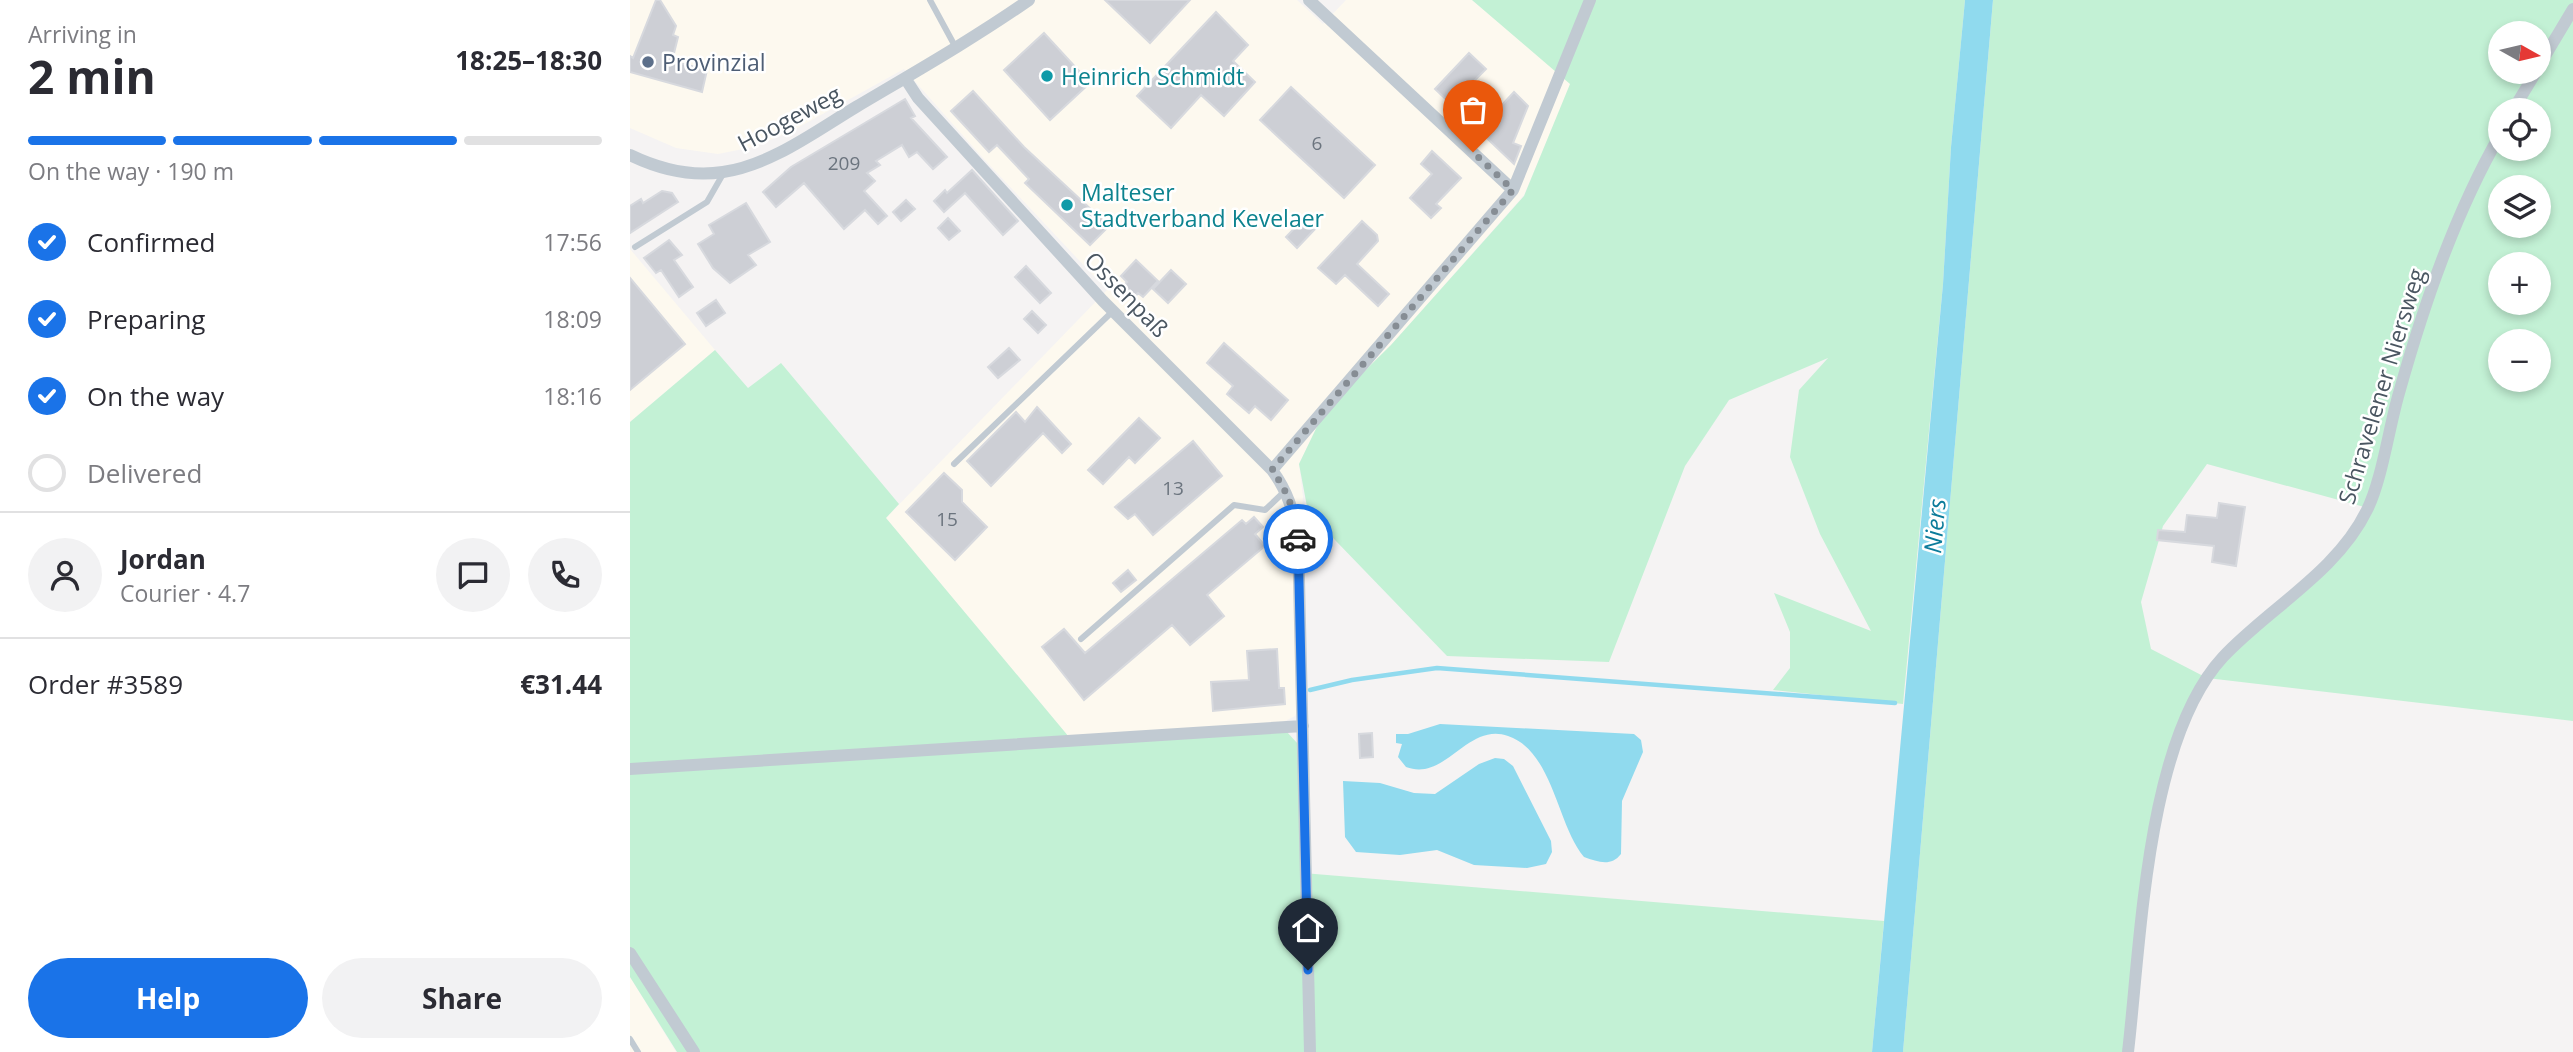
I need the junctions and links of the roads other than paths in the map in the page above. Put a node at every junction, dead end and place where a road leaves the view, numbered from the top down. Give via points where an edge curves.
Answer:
1 (930, 0) edge
2 (1029, 0) edge
3 (1309, 0) edge
4 (1590, 0) edge
5 (2573, 9) edge
6 (2552, 44) edge
7 (956, 48) junction
8 (905, 78) junction
9 (630, 155) edge
10 (2488, 159) edge
11 (724, 172) junction
12 (1513, 190) junction
13 (635, 247) dead end
14 (1113, 311) junction
15 (954, 464) dead end
16 (1272, 470) junction
17 (1286, 490) junction
18 (1081, 639) dead end
19 (1303, 726) junction
20 (630, 769) edge
21 (630, 953) edge
22 (630, 1039) edge
23 (638, 1052) edge
24 (694, 1052) edge
25 (1310, 1052) edge
26 (2129, 1052) edge

1 - 7 lane
2 - 7 street, Hoogeweg
3 - 12 street
4 - 12 street
5 - 6 street
7 - 8 street, Hoogeweg
8 - 11 street, Hoogeweg via 787,148
8 - 14 street, Ossenpaß via 918,98
9 - 11 street, Hoogeweg via 682,172
10 - 26 street, Schravelener Niersweg via 2453,230 2399,391 2369,508 2354,533 2325,564 2223,657 2179,732 2153,834
11 - 13 lane via 707,202
12 - 16 street
14 - 15 lane
14 - 16 street, Ossenpaß
16 - 17 street, Ossenpaß
17 - 18 lane via 1265,510 1234,505
17 - 19 street, Ossenpaß via 1298,537
19 - 20 street
19 - 25 street, Ossenpaß
21 - 24 street
22 - 23 lane

